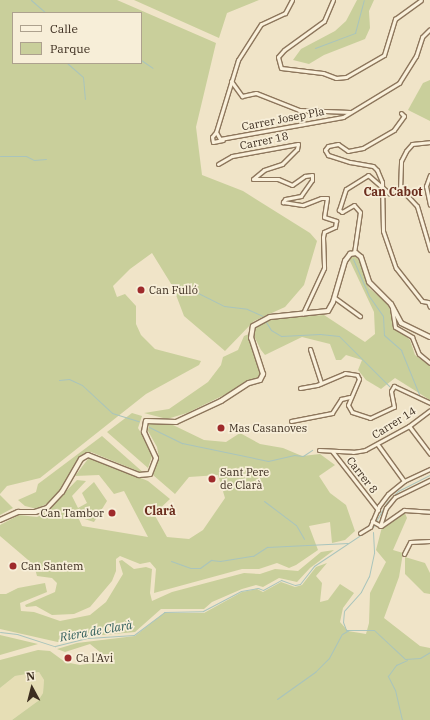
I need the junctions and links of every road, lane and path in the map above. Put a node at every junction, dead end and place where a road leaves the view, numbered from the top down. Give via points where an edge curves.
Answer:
1 (292, 0) edge
2 (333, 0) edge
3 (421, 0) edge
4 (430, 29) edge
5 (231, 81) junction
6 (350, 112) junction
7 (401, 113) dead end
8 (216, 132) junction
9 (223, 140) junction
10 (430, 142) edge
11 (218, 164) dead end
12 (430, 175) edge
13 (382, 186) junction
14 (400, 188) junction
15 (430, 205) edge
16 (430, 250) edge
17 (354, 253) junction
18 (335, 298) junction
19 (430, 307) edge
20 (392, 308) junction
21 (303, 313) junction
22 (360, 316) dead end
23 (430, 337) edge
24 (310, 349) dead end
25 (430, 363) edge
26 (321, 383) junction
27 (300, 388) dead end
28 (350, 397) junction
29 (430, 403) edge
30 (430, 410) edge
31 (291, 421) dead end
32 (409, 426) junction
33 (378, 445) junction
34 (319, 450) dead end
35 (332, 451) junction
36 (430, 454) edge
37 (430, 469) edge
38 (430, 480) edge
39 (404, 482) junction
40 (378, 510) junction
41 (430, 512) edge
42 (0, 520) edge
43 (372, 521) junction
44 (380, 526) junction
45 (360, 533) dead end
46 (430, 541) edge
47 (404, 554) dead end

1 - 5 street via 285,13 260,24 252,34 238,60
2 - 3 street via 324,21 284,50 278,58 281,68 342,79 384,55 395,19
4 - 6 street, Carrer Josep Pla via 422,37 412,64 399,83
5 - 6 street via 242,96 256,93 299,110
5 - 8 street
6 - 9 street, Carrer Josep Pla via 343,118
7 - 13 street via 404,116 394,130 364,148 348,151 338,144 328,146 325,150 328,154 350,162 373,166 380,175
8 - 9 street via 218,138
8 - 9 street via 212,137 213,142
10 - 14 street via 412,144 406,151 400,168
11 - 21 street, Carrer 18 via 232,156 298,144 297,149 282,164 264,170 253,179 278,179 292,185 305,176 312,175 312,180 301,196 285,198 283,202 304,205 321,198 328,200 324,217 334,219 336,224 322,236 324,268
12 - 15 street via 426,186
13 - 14 street via 393,195 398,194
13 - 17 street via 371,176 365,176 351,185 342,197 339,210 342,212 354,205 360,212
13 - 19 street via 383,231 396,268 422,301 428,302
14 - 16 street via 417,206
17 - 18 street via 345,261
17 - 20 street via 362,260 369,282
18 - 21 street via 326,313
18 - 22 street
20 - 23 street via 403,325
20 - 25 street via 395,327 412,337 419,354
21 - 42 street via 265,318 253,326 251,338 263,374 260,380 249,383 176,422 146,421 144,432 156,458 150,474 139,475 88,455 81,459 62,492 47,508 35,512 18,512
24 - 26 street
26 - 27 street
26 - 28 street via 345,374 357,375 359,379
28 - 29 street via 348,405 352,412 370,418 394,407 391,391 394,386
28 - 31 street via 341,399 332,413
30 - 32 street, Carrer 14
32 - 33 street, Carrer 14
32 - 36 street
33 - 35 street, Carrer 14 via 353,452
33 - 39 street
34 - 35 street, Carrer 14
35 - 40 street, Carrer 8
37 - 39 street
38 - 44 street via 396,497 386,508
39 - 40 street via 388,494
40 - 43 street
41 - 44 street via 404,510
43 - 44 street
43 - 45 street via 370,527
46 - 47 street via 410,542

